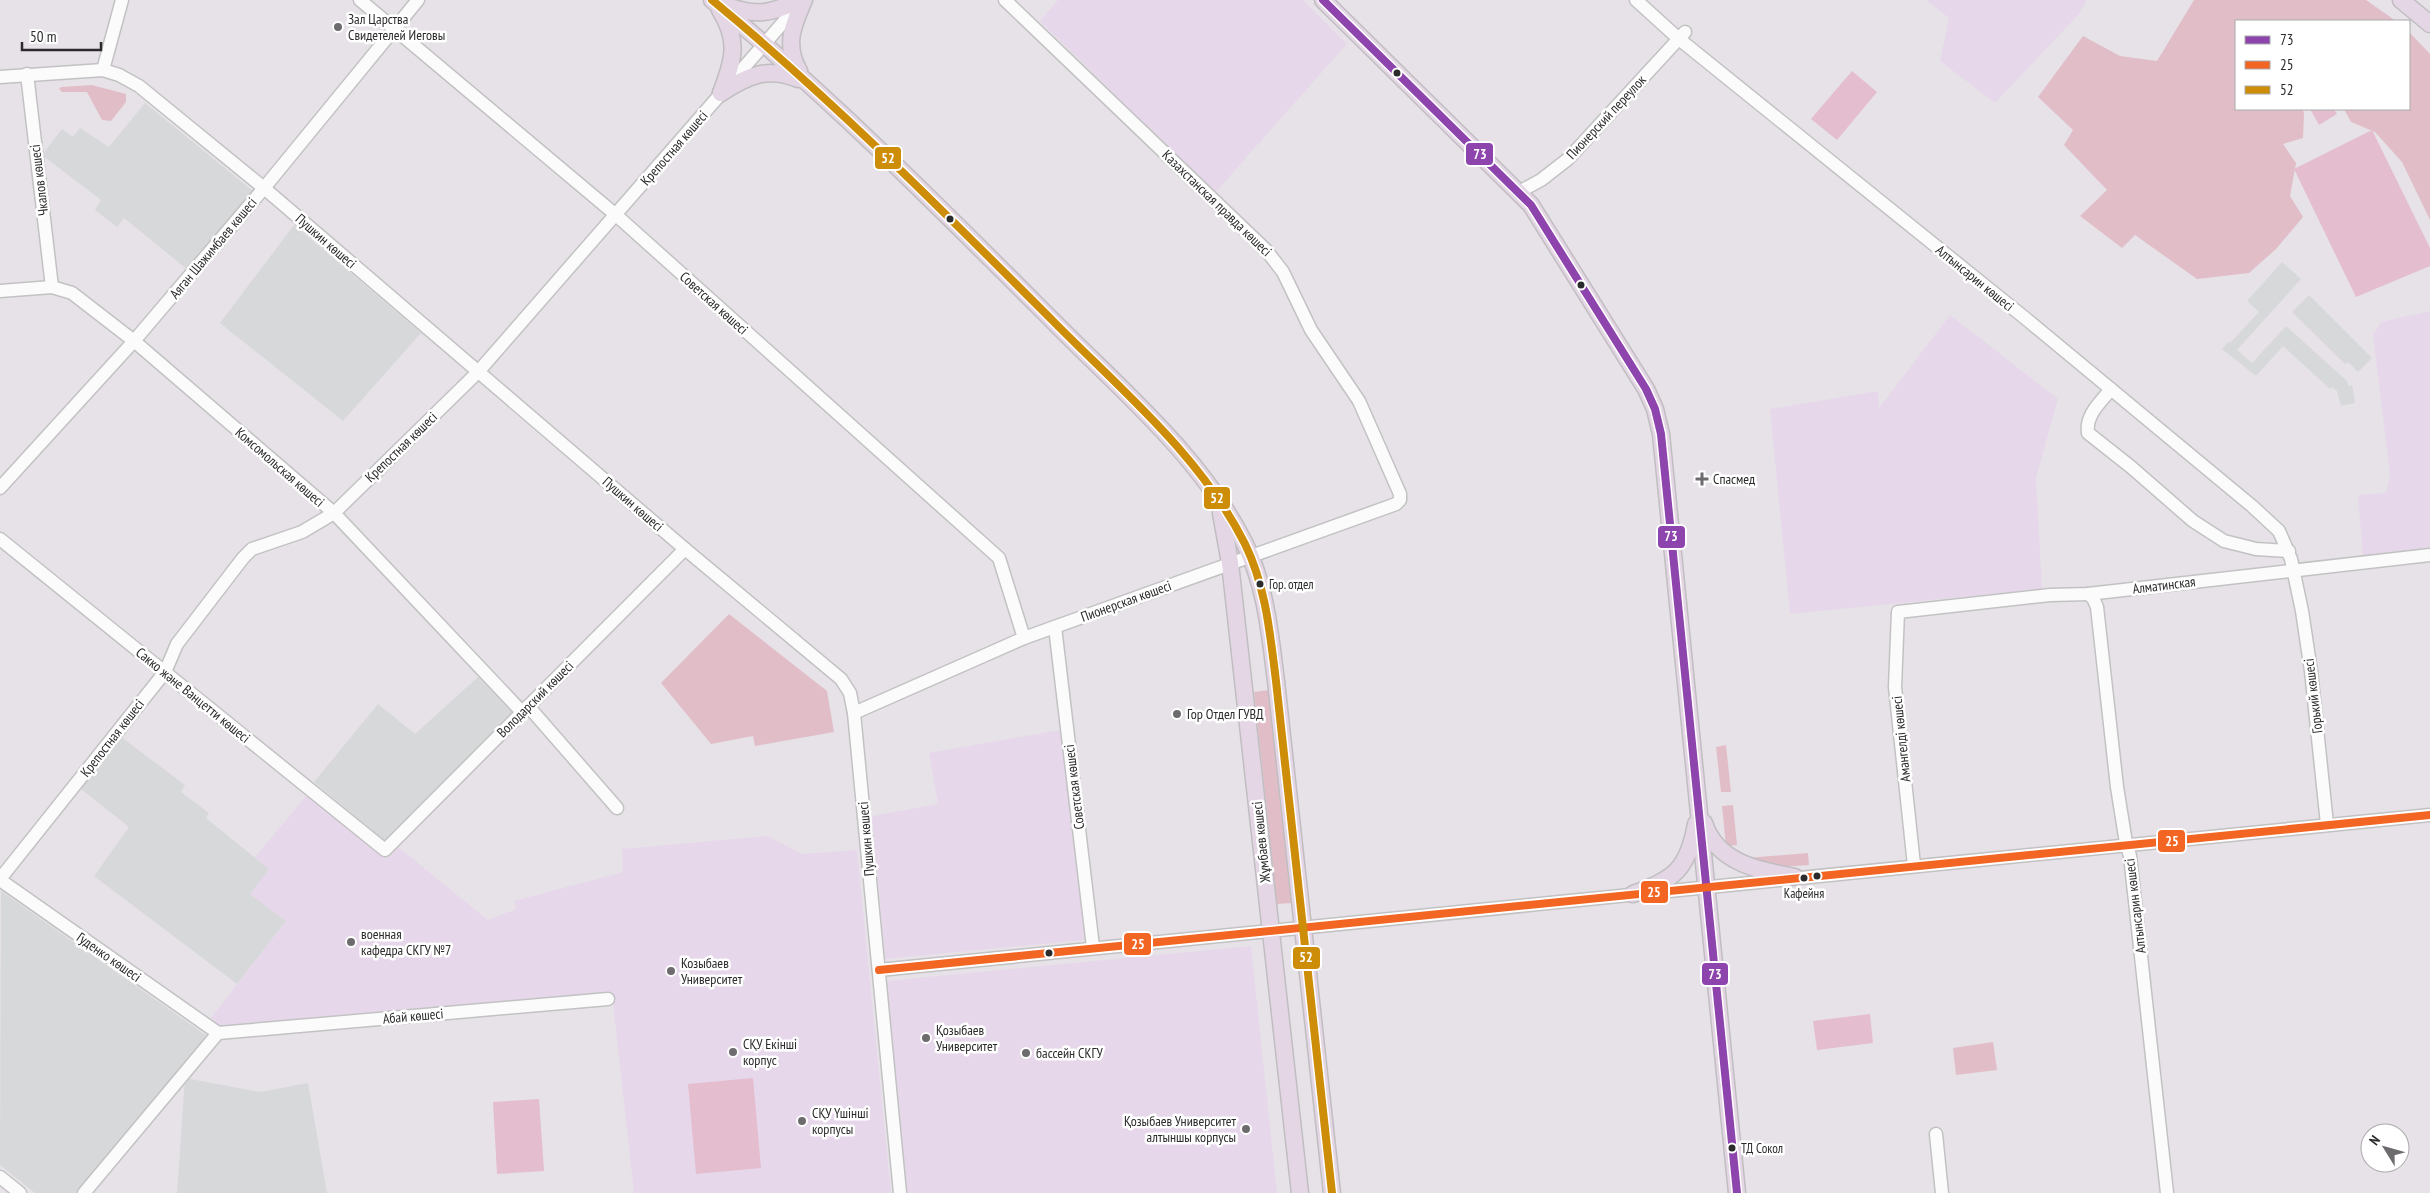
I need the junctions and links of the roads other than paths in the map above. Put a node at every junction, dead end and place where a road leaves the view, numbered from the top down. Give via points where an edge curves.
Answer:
1 (122, 0) edge
2 (360, 0) edge
3 (418, 0) edge
4 (799, 0) edge
5 (803, 0) edge
6 (1005, 0) edge
7 (1323, 0) edge
8 (1636, 0) edge
9 (2401, 0) edge
10 (713, 1) edge
11 (2430, 24) edge
12 (394, 28) junction
13 (1682, 35) junction
14 (764, 43) junction
15 (103, 70) junction
16 (27, 74) junction
17 (0, 77) edge
18 (805, 82) junction
19 (721, 93) junction
20 (264, 188) junction
21 (1519, 192) junction
22 (616, 215) junction
23 (52, 286) junction
24 (0, 291) edge
25 (134, 341) junction
26 (478, 372) junction
27 (2111, 389) junction
28 (0, 488) edge
29 (1214, 492) junction
30 (1400, 500) joint
31 (334, 513) junction
32 (0, 539) edge
33 (685, 549) junction
34 (2289, 551) junction
35 (2430, 555) edge
36 (1250, 557) junction
37 (1230, 564) junction
38 (2294, 570) junction
39 (2088, 594) junction
40 (1898, 612) joint
41 (1055, 627) junction
42 (1024, 638) junction
43 (164, 672) junction
44 (525, 709) junction
45 (854, 713) junction
46 (1698, 799) junction
47 (618, 808) dead end
48 (2430, 814) edge
49 (2327, 824) junction
50 (2126, 843) junction
51 (385, 850) joint
52 (1914, 865) junction
53 (1795, 877) junction
54 (0, 880) edge
55 (1707, 887) junction
56 (1633, 894) junction
57 (1303, 927) junction
58 (1271, 930) junction
59 (1093, 948) junction
60 (878, 970) junction
61 (608, 999) dead end
62 (218, 1033) junction
63 (1936, 1134) dead end
64 (0, 1176) edge
65 (20, 1193) edge
66 (84, 1193) edge
67 (900, 1193) edge
68 (1300, 1193) edge
69 (1332, 1193) edge
70 (1737, 1193) edge
71 (1942, 1193) edge
72 (2167, 1193) edge

1 - 15 street
2 - 12 street, Советская көшесі
3 - 12 street, Аяган Шажимбаев көшесі
4 - 10 main road via 761,14 743,12
5 - 14 street, Крепостная көшесі
5 - 18 main road via 789,45
6 - 30 street, Казахстанская правда көшесі via 1279,266 1311,330 1359,401
7 - 21 main road
8 - 13 street, Алтынсарин көшесі
9 - 11 main road
10 - 14 main road, Жұмбаев көшесі
10 - 19 main road via 734,42 732,61
12 - 20 street, Аяган Шажимбаев көшесі
12 - 22 street, Советская көшесі
13 - 21 street, Пионерский переулок via 1568,159
13 - 27 street, Алтынсарин көшесі
14 - 18 main road, Жұмбаев көшесі
14 - 19 street, Крепостная көшесі
15 - 16 street, Пушкин көшесі
15 - 20 street, Пушкин көшесі via 139,86
16 - 17 street, Пушкин көшесі
16 - 23 street, Чкалов көшесі
18 - 19 main road via 786,74 765,72 744,79
18 - 29 main road, Жұмбаев көшесі via 971,239 1160,427
19 - 22 street, Крепостная көшесі
20 - 25 street, Аяган Шажимбаев көшесі
20 - 26 street, Пушкин көшесі
21 - 46 main road via 1540,218 1621,348 1646,389 1658,419
22 - 26 street, Крепостная көшесі
22 - 42 street, Советская көшесі via 999,558
23 - 24 street, Комсомольская көшесі
23 - 25 street, Комсомольская көшесі via 72,293
25 - 28 street, Аяган Шажимбаев көшесі
25 - 31 street, Комсомольская көшесі
26 - 31 street, Крепостная көшесі
26 - 33 street, Пушкин көшесі
27 - 34 street, Алтынсарин көшесі via 2264,516 2279,531
27 - 34 street via 2090,415 2088,433 2193,521 2224,541 2256,549
29 - 36 main road, Жұмбаев көшесі
29 - 37 main road, Жұмбаев көшесі via 1223,520
30 - 36 street, Пионерская көшесі
31 - 43 street, Крепостная көшесі via 302,532 265,543 248,553 178,644
31 - 44 street, Комсомольская көшесі
32 - 43 street, Сакко және Ванцетти көшесі
33 - 44 street, Володарский көшесі
33 - 45 street, Пушкин көшесі via 836,674 850,693
34 - 38 street, Алтынсарин көшесі
35 - 38 street, Алматинская
36 - 37 street, Пионерская көшесі
36 - 57 main road, Жұмбаев көшесі via 1265,599
37 - 41 street, Пионерская көшесі
37 - 58 main road, Жұмбаев көшесі
38 - 39 street, Алматинская
38 - 49 street, Горький көшесі via 2311,671
39 - 40 street, Алматинская via 2050,595
39 - 50 street, Алтынсарин көшесі via 2097,607
40 - 52 street, Амангелді көшесі via 1895,687
41 - 42 street, Пионерская көшесі
41 - 59 street, Советская көшесі
42 - 45 street, Пионерская көшесі
43 - 51 street, Сакко және Ванцетти көшесі
43 - 54 street, Крепостная көшесі
44 - 47 street, Комсомольская көшесі
44 - 51 street, Володарский көшесі
45 - 60 street, Пушкин көшесі
46 - 53 main road via 1706,829 1725,854 1753,868
46 - 55 main road
46 - 56 main road via 1693,838 1679,869 1666,882
48 - 49 street
49 - 50 street
50 - 52 street
50 - 72 street, Алтынсарин көшесі
52 - 53 street
53 - 55 street
54 - 62 street, Гуденко көшесі
55 - 56 street
55 - 70 main road
56 - 57 street
57 - 58 street
57 - 69 main road, Жұмбаев көшесі
58 - 59 street
58 - 68 main road, Жұмбаев көшесі
59 - 60 street
60 - 67 street, Пушкин көшесі
61 - 62 street, Абай көшесі
62 - 66 street
63 - 71 street
64 - 65 street

